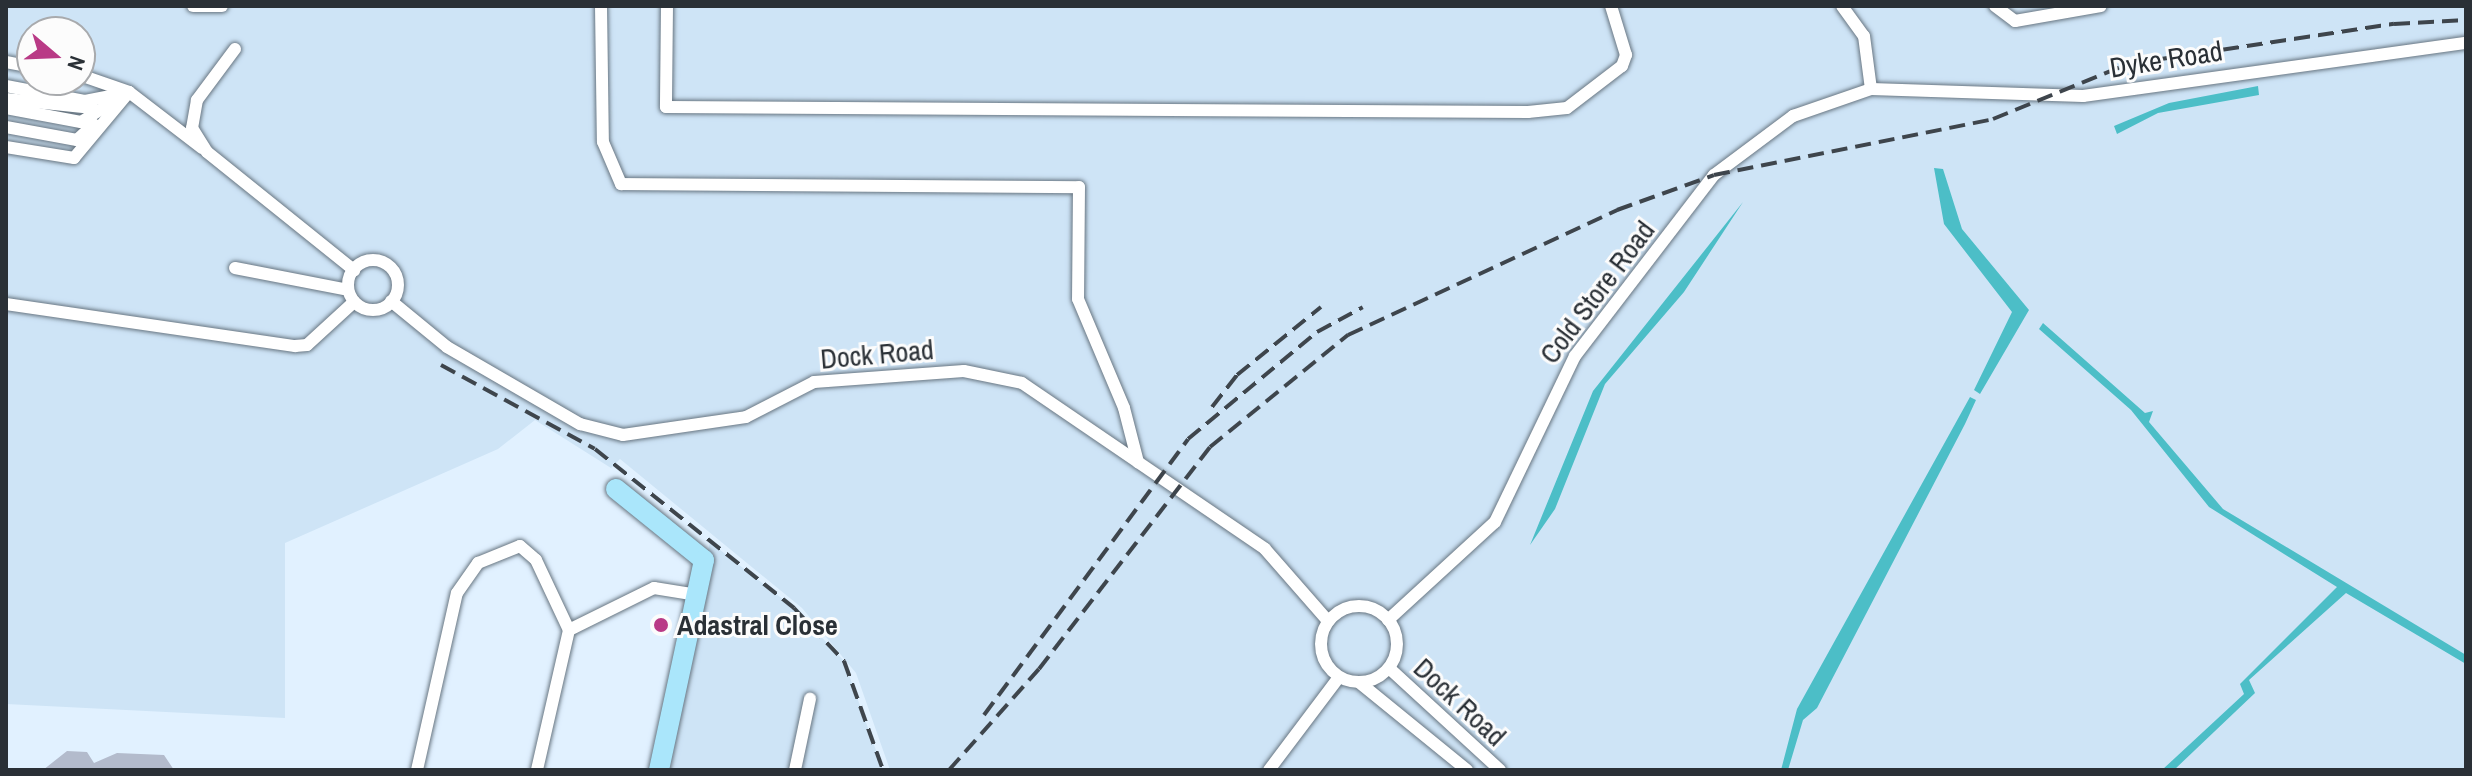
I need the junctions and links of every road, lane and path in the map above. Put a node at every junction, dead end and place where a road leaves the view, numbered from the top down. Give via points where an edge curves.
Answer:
1 (193, 6) edge
2 (222, 6) edge
3 (601, 6) edge
4 (667, 6) edge
5 (1611, 6) edge
6 (1842, 6) edge
7 (1995, 6) edge
8 (2101, 6) edge
9 (2466, 43) edge
10 (235, 49) dead end
11 (96, 81) edge
12 (6, 86) edge
13 (1871, 89) junction
14 (129, 92) junction
15 (6, 99) edge
16 (6, 108) edge
17 (6, 127) edge
18 (6, 147) edge
19 (207, 152) junction
20 (235, 268) dead end
21 (354, 270) junction
22 (351, 296) junction
23 (391, 301) junction
24 (6, 304) edge
25 (1138, 462) junction
26 (616, 489) dead end
27 (697, 595) junction
28 (1388, 620) junction
29 (1328, 621) junction
30 (569, 630) junction
31 (1389, 668) junction
32 (1339, 677) junction
33 (1360, 683) junction
34 (810, 699) dead end
35 (417, 770) edge
36 (537, 770) edge
37 (659, 770) edge
38 (795, 770) edge
39 (1269, 770) edge
40 (1467, 770) edge
41 (1500, 770) edge

1 - 2 street
3 - 25 street via 603,142 621,184 1079,187 1078,299 1124,408
4 - 5 street via 666,107 1528,112 1567,108 1622,66 1626,55
6 - 13 street via 1864,36
7 - 8 street via 2015,21
9 - 13 street, Dyke Road via 2083,96
10 - 19 street via 192,112
11 - 14 street
12 - 14 street via 85,101
13 - 28 street, Cold Store Road via 1793,116 1714,175 1575,356 1495,522
14 - 15 street via 84,112
14 - 16 street via 81,122
14 - 17 street via 77,140
14 - 18 street via 74,158
14 - 19 street
19 - 21 street
20 - 22 street
21 - 22 street
21 - 23 street via 376,261 391,269 397,284
22 - 23 street via 376,310
22 - 24 street via 307,345 295,346
23 - 25 street, Dock Road via 500,378 580,424 623,435 746,417 814,382 964,371 1022,383
25 - 29 street, Dock Road via 1265,549
26 - 27 main road via 704,560
27 - 30 street via 654,588
27 - 37 main road
28 - 29 street via 1369,607 1350,607
28 - 31 street via 1397,645
29 - 32 street via 1321,653
30 - 35 street via 529,550 501,551 478,563 457,593
30 - 36 street
31 - 33 street
31 - 41 street, Dock Road
32 - 33 street
32 - 39 street
33 - 40 street, Dock Road
34 - 38 street

